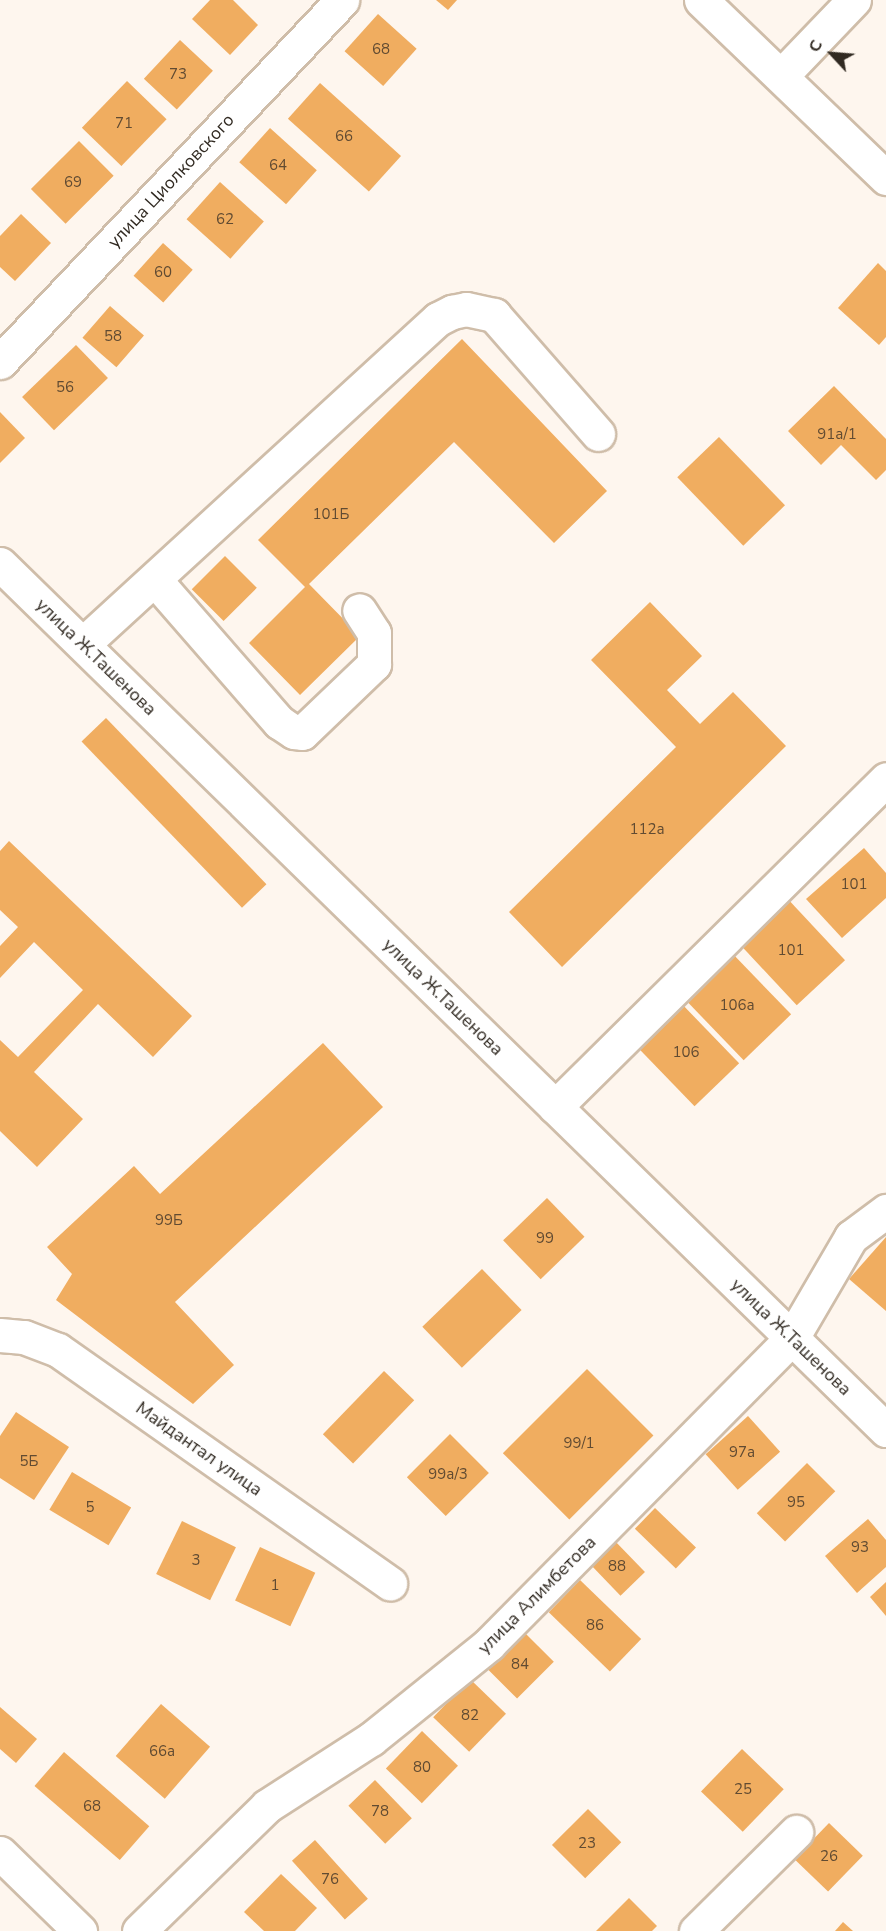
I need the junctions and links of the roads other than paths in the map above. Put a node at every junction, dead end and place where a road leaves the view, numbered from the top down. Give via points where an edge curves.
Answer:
1 (342, 0) edge
2 (701, 0) edge
3 (854, 0) edge
4 (782, 75) junction
5 (886, 178) edge
6 (0, 362) edge
7 (598, 434) dead end
8 (0, 564) edge
9 (155, 580) junction
10 (359, 610) dead end
11 (83, 645) junction
12 (886, 779) edge
13 (555, 1107) junction
14 (886, 1211) edge
15 (0, 1335) edge
16 (792, 1338) junction
17 (886, 1430) edge
18 (390, 1583) dead end
19 (796, 1832) dead end
20 (0, 1853) edge
21 (80, 1931) edge
22 (139, 1931) edge
23 (696, 1931) edge

1 - 6 street, улица Циолковского
2 - 4 street
3 - 4 street
4 - 5 street
7 - 9 street via 494,315 466,309 452,312 438,319
8 - 11 street, улица Ж.Ташенова
9 - 10 street via 279,722 294,732 302,733 374,664 374,633
9 - 11 street
11 - 13 street, улица Ж.Ташенова
12 - 13 street
13 - 16 street, улица Ж.Ташенова
14 - 16 street, улица Алимбетова via 851,1237
15 - 18 street, Майдантал улица via 24,1337 58,1350
16 - 17 street, улица Ж.Ташенова
16 - 22 street, улица Алимбетова via 489,1644 371,1739 267,1806
19 - 23 street
20 - 21 street

